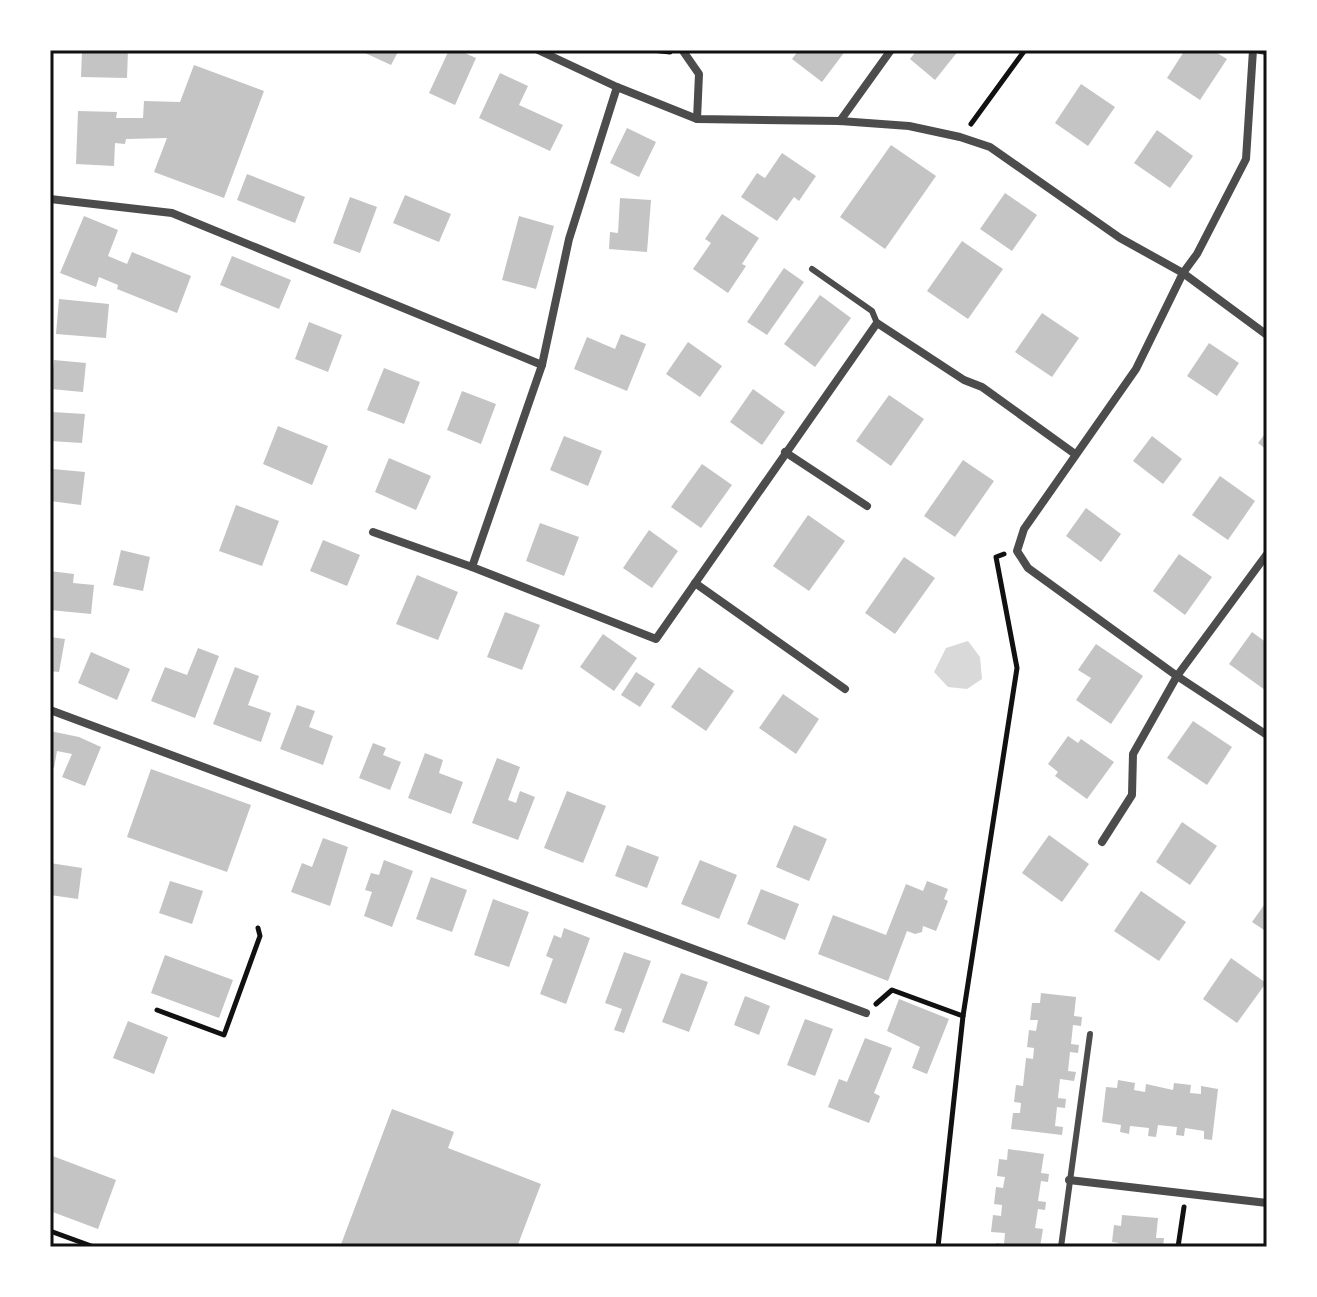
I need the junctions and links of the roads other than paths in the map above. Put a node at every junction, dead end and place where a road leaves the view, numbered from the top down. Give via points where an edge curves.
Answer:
1 (538, 50) edge
2 (684, 50) edge
3 (891, 50) edge
4 (1253, 50) edge
5 (1260, 50) edge
6 (1267, 51) edge
7 (617, 87) junction
8 (697, 119) junction
9 (840, 121) junction
10 (50, 199) edge
11 (812, 269) dead end
12 (1183, 273) junction
13 (877, 323) junction
14 (1267, 335) edge
15 (542, 365) junction
16 (785, 452) junction
17 (1075, 454) junction
18 (867, 506) dead end
19 (373, 532) dead end
20 (1267, 554) edge
21 (472, 567) junction
22 (695, 583) junction
23 (1177, 676) junction
24 (845, 689) dead end
25 (50, 710) edge
26 (1267, 735) edge
27 (1102, 842) dead end
28 (866, 1013) dead end
29 (1090, 1034) dead end
30 (1069, 1180) junction
31 (1267, 1203) edge
32 (1061, 1247) edge

1 - 7 street
2 - 8 street via 699,74
3 - 9 street
4 - 12 street via 1246,159
5 - 6 street
7 - 8 street
7 - 15 street via 569,239
8 - 9 street
9 - 12 street via 909,126 990,147 1120,238
10 - 15 street via 172,213
11 - 13 lane via 872,311
12 - 14 street
12 - 17 street via 1136,369
13 - 16 street
13 - 17 street via 982,387
15 - 21 street
16 - 18 street
16 - 22 street
17 - 23 street via 1024,529 1017,551 1028,568
19 - 21 street
20 - 23 street
21 - 22 street via 656,639
22 - 24 street
23 - 26 street
23 - 27 street via 1133,754 1132,795
25 - 28 street
29 - 30 lane
30 - 31 street
30 - 32 lane

